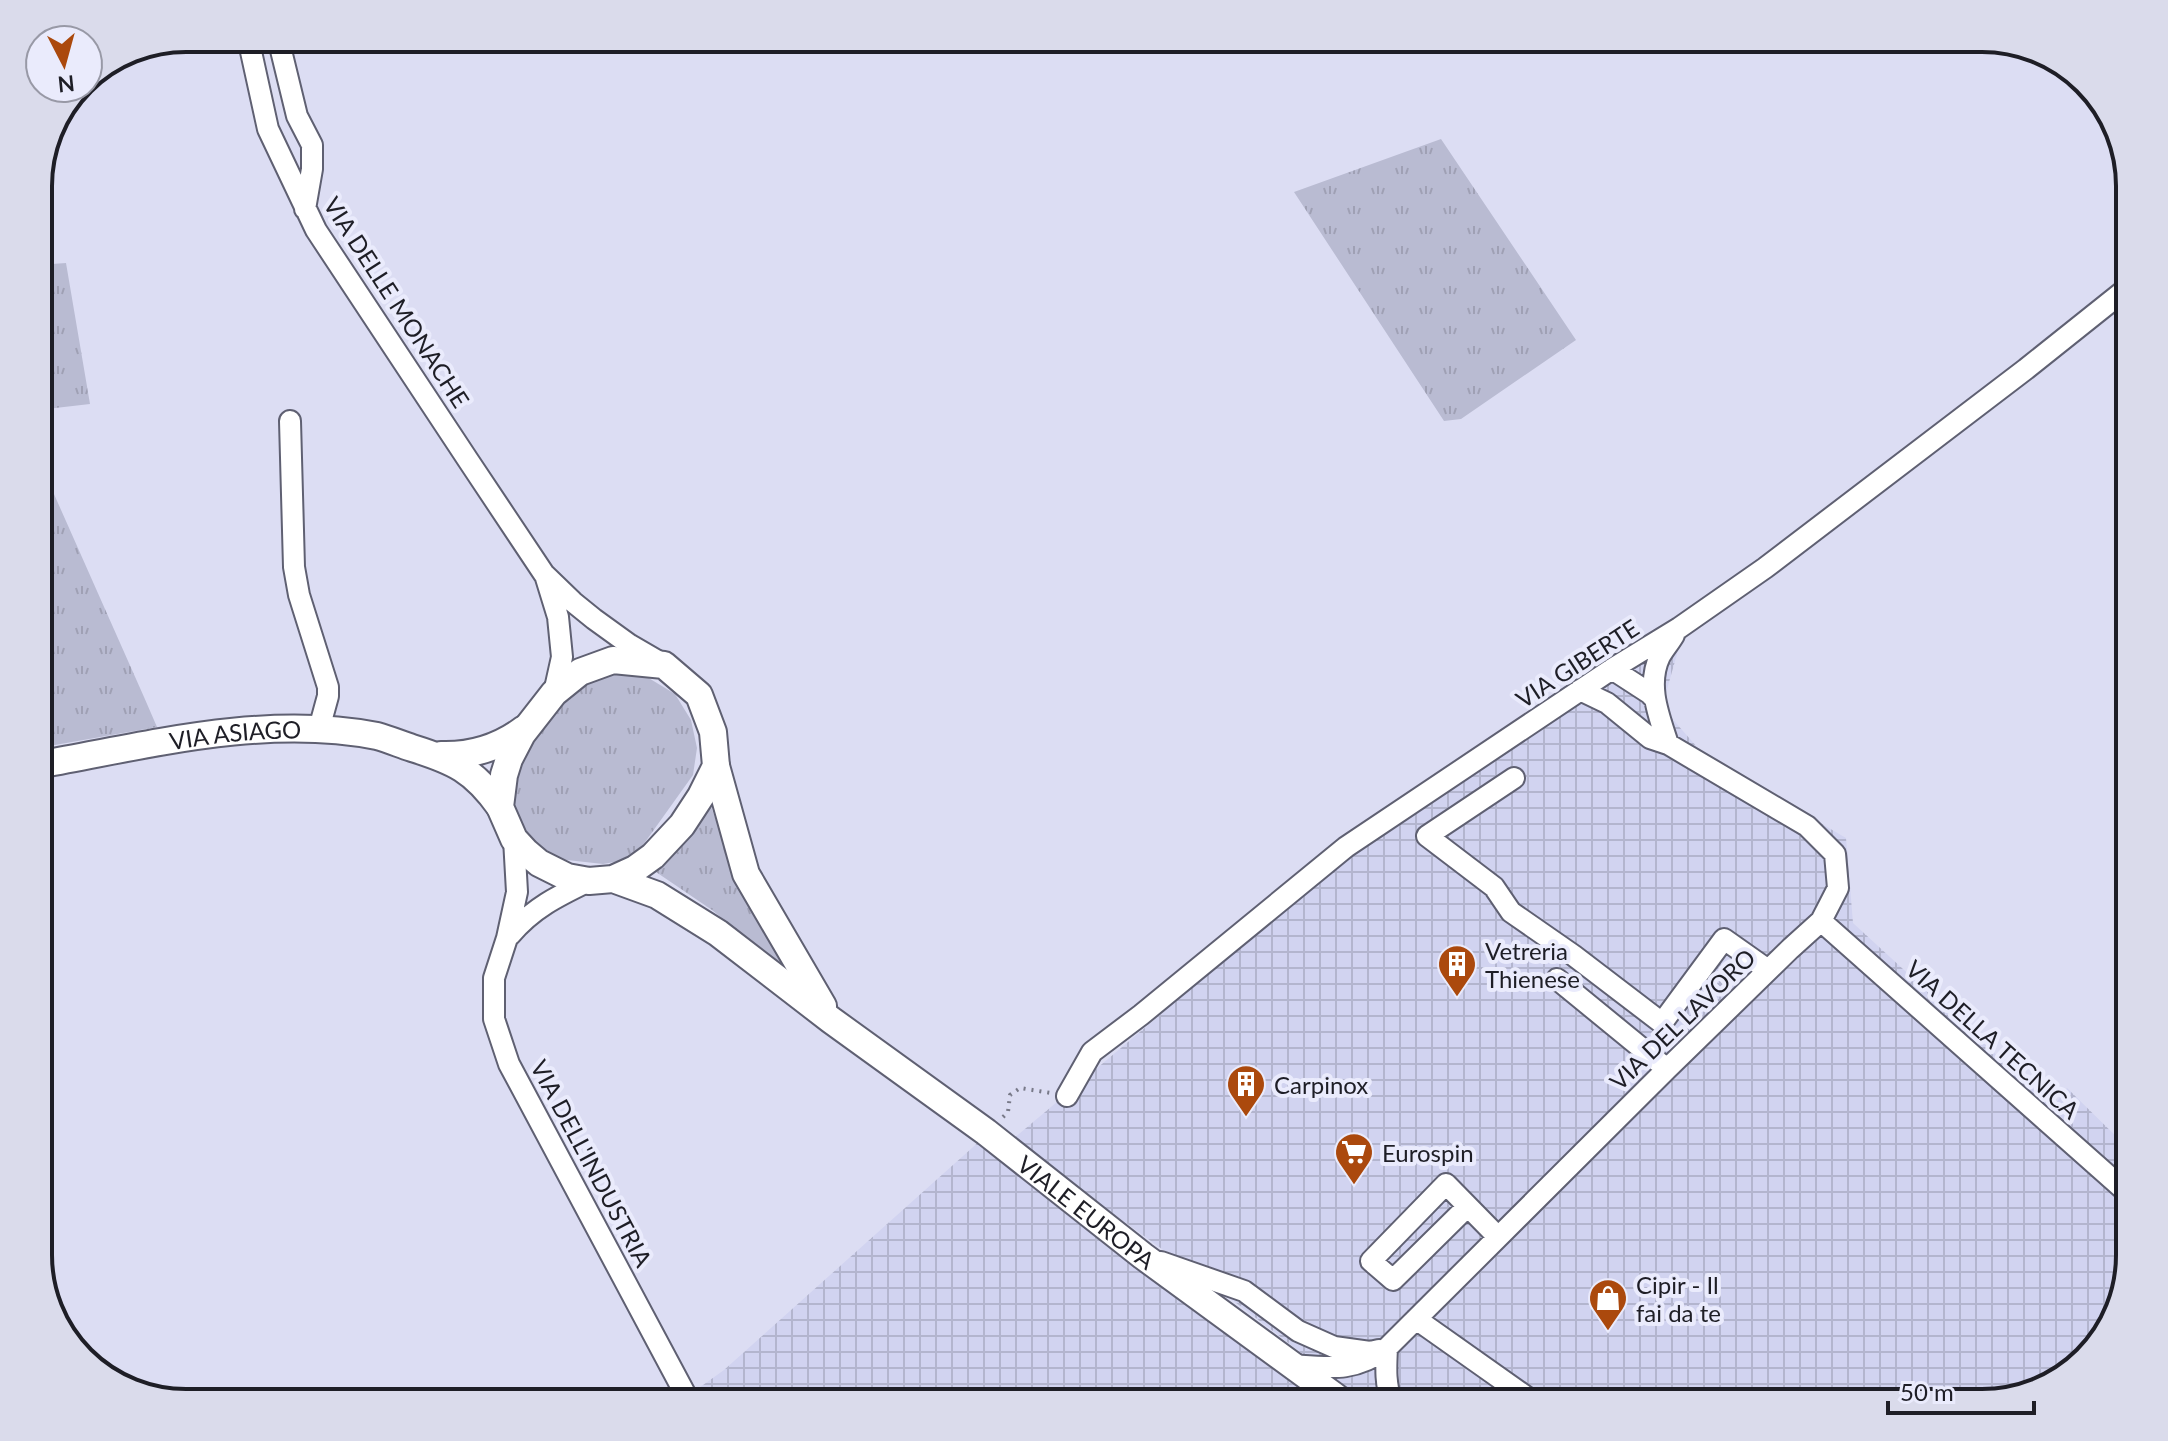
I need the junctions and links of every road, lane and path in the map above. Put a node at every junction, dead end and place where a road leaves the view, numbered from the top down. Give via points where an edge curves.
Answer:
1 (251, 52) edge
2 (281, 52) edge
3 (305, 209) junction
4 (2116, 297) edge
5 (290, 421) dead end
6 (544, 574) junction
7 (1679, 628) junction
8 (664, 665) junction
9 (1612, 669) junction
10 (1580, 690) junction
11 (554, 693) junction
12 (1655, 699) junction
13 (1621, 716) junction
14 (531, 723) junction
15 (319, 729) junction
16 (1668, 744) junction
17 (433, 755) junction
18 (52, 763) edge
19 (716, 766) junction
20 (1514, 778) dead end
21 (500, 807) junction
22 (514, 839) junction
23 (601, 880) junction
24 (1821, 921) junction
25 (507, 938) junction
26 (1768, 970) junction
27 (1557, 979) dead end
28 (831, 1020) junction
29 (1667, 1069) junction
30 (1067, 1096) joint
31 (986, 1132) junction
32 (2116, 1183) edge
33 (1467, 1207) junction
34 (1498, 1237) junction
35 (1143, 1256) junction
36 (1416, 1319) junction
37 (1387, 1348) junction
38 (1293, 1365) junction
39 (683, 1389) edge
40 (1325, 1389) edge
41 (1388, 1389) edge
42 (1515, 1389) edge

1 - 3 street, VIA DELLE MONACHE via 268,129
2 - 3 street via 297,116 312,145
3 - 6 street, VIA DELLE MONACHE
4 - 7 street, VIA GIBERTE
5 - 15 street via 294,567 328,687
6 - 8 street via 594,619
6 - 11 street via 558,617 562,657
7 - 9 street, VIA GIBERTE
7 - 12 street via 1659,658
8 - 11 main road via 613,660 580,672
8 - 19 main road via 699,695 713,732
9 - 10 street, VIA GIBERTE
9 - 12 street
9 - 13 street via 1612,697
10 - 13 street, VIA DEL LAVORO
10 - 30 street, VIA GIBERTE via 1346,847 1092,1052
11 - 14 main road
12 - 16 street
13 - 16 street, VIA DEL LAVORO via 1650,738
14 - 17 main road via 487,749
14 - 21 main road via 509,759
15 - 17 main road, VIA ASIAGO via 378,737
15 - 18 main road, VIA ASIAGO via 210,735
16 - 24 street, VIA DEL LAVORO via 1807,826 1835,854 1838,888
17 - 21 main road via 460,765
19 - 23 main road via 701,796 653,856 635,869
19 - 28 main road via 746,874
20 - 26 street via 1427,836 1494,887 1511,912 1662,1023 1724,939
21 - 22 main road
22 - 23 main road via 553,871
22 - 25 street, VIA DELL'INDUSTRIA via 517,892
23 - 25 street, VIA DELL'INDUSTRIA via 566,891 526,917
23 - 28 main road, VIALE EUROPA via 657,895 718,933
24 - 26 street, VIA DEL LAVORO
24 - 32 street, VIA DELLA TECNICA
25 - 39 street, VIA DELL'INDUSTRIA via 494,978 494,1019 509,1064
26 - 29 street, VIA DEL LAVORO
27 - 29 street
28 - 31 main road, VIALE EUROPA
29 - 34 street, VIA DEL LAVORO
30 - 31 path via 1020,1088 1010,1095 1008,1112
31 - 35 main road, VIALE EUROPA
33 - 33 street via 1446,1184 1371,1261 1393,1280
33 - 34 street
34 - 36 street, VIA DEL LAVORO
35 - 37 street via 1244,1291 1298,1331 1334,1347 1370,1352
35 - 38 main road, VIALE EUROPA
36 - 37 street, VIA DEL LAVORO
36 - 42 street
37 - 38 street, VIA DEL LAVORO via 1372,1360 1338,1368
37 - 41 street
38 - 40 main road, VIALE EUROPA

